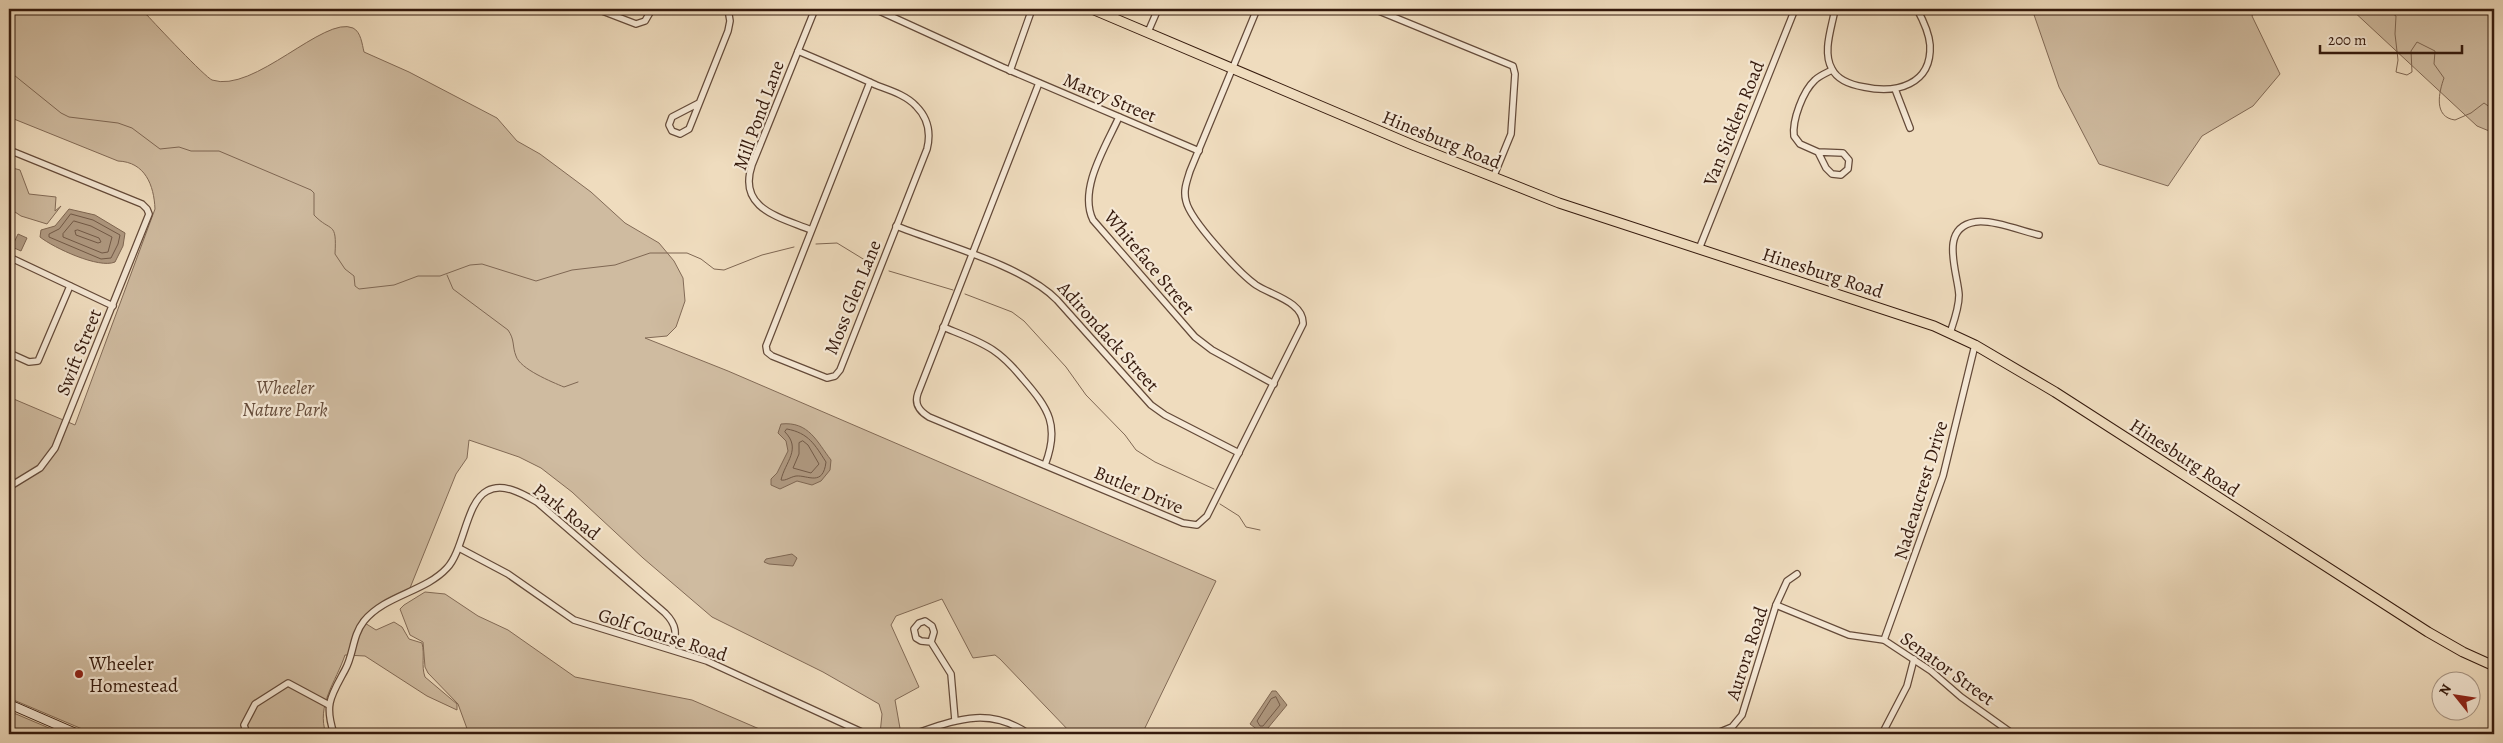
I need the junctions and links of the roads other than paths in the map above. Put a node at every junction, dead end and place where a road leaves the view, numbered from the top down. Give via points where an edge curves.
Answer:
1 (597, 9) edge
2 (652, 9) edge
3 (728, 9) edge
4 (815, 9) edge
5 (876, 9) edge
6 (1032, 9) edge
7 (1092, 9) edge
8 (1158, 9) edge
9 (1257, 9) edge
10 (1374, 9) edge
11 (1795, 9) edge
12 (1835, 9) edge
13 (1917, 9) edge
14 (1148, 32) junction
15 (798, 51) junction
16 (1233, 69) junction
17 (1832, 70) junction
18 (1010, 71) junction
19 (870, 82) junction
20 (1039, 83) junction
21 (1895, 90) junction
22 (700, 103) junction
23 (1119, 117) junction
24 (1910, 128) dead end
25 (9, 150) edge
26 (1199, 151) junction
27 (1818, 152) junction
28 (1493, 178) junction
29 (896, 226) junction
30 (811, 230) junction
31 (2039, 235) dead end
32 (1699, 249) junction
33 (972, 255) junction
34 (9, 258) edge
35 (70, 286) junction
36 (112, 306) junction
37 (944, 327) junction
38 (1950, 333) junction
39 (1975, 345) junction
40 (9, 353) edge
41 (1274, 384) junction
42 (1239, 453) junction
43 (1045, 465) junction
44 (9, 487) edge
45 (459, 548) junction
46 (1797, 574) dead end
47 (1776, 605) junction
48 (1884, 640) junction
49 (931, 642) dead end
50 (672, 649) junction
51 (1914, 659) junction
52 (2494, 666) edge
53 (9, 704) edge
54 (329, 705) junction
55 (955, 720) junction
56 (78, 734) edge
57 (247, 734) edge
58 (334, 734) edge
59 (866, 734) edge
60 (914, 734) edge
61 (1029, 734) edge
62 (1715, 734) edge
63 (1882, 734) edge
64 (2014, 734) edge

1 - 2 street via 636,24 645,21
3 - 22 street via 729,27
4 - 15 street, Mill Pond Lane
5 - 18 street, Marcy Street
6 - 18 street
7 - 14 main road, Hinesburg Road
8 - 14 street
9 - 16 street, Butler Drive
10 - 28 street via 1513,66 1512,130
11 - 32 street, Van Sicklen Road
12 - 17 street via 1828,50
13 - 21 street via 1928,34 1928,60 1918,76 1905,87
14 - 16 main road, Hinesburg Road
15 - 19 street, Moss Glen Lane
15 - 30 street, Mill Pond Lane via 752,165 749,181 753,196 762,208
16 - 26 street, Butler Drive
16 - 28 main road, Hinesburg Road
17 - 21 street via 1852,85
17 - 27 street via 1811,85 1794,127 1797,142
18 - 20 street, Marcy Street
19 - 29 street, Moss Glen Lane via 911,101 928,126 927,148
19 - 30 street, Moss Glen Lane
20 - 23 street, Marcy Street
20 - 33 street, Butler Drive
21 - 24 street
22 - 22 street via 688,130 680,134 672,131 672,117
23 - 26 street, Marcy Street
23 - 41 street, Whiteface Street via 1089,188 1088,206 1093,220 1201,343
25 - 36 street, Swift Street via 142,204 147,209 148,217
26 - 41 street, Butler Drive via 1185,191 1191,216 1249,279 1295,306 1302,315 1302,328
27 - 27 street via 1832,174 1841,175 1848,169 1849,160 1844,154
28 - 32 main road, Hinesburg Road
29 - 30 street, Moss Glen Lane via 840,370 827,378 772,356 766,346
29 - 33 street, Adirondack Street
31 - 38 street via 1985,222 1975,222 1959,231 1952,246 1959,296
32 - 38 main road, Hinesburg Road
33 - 37 street, Butler Drive
33 - 42 street, Adirondack Street via 1042,286 1151,405
34 - 35 street
35 - 36 street
35 - 40 street via 38,361 29,362
36 - 44 street, Swift Street via 55,448 40,468
37 - 43 street via 1000,355 1041,400 1051,419 1053,432
37 - 43 street, Butler Drive via 916,397 920,410 929,417
38 - 39 main road, Hinesburg Road
39 - 48 street, Nadeaucrest Drive via 1943,476
39 - 52 main road, Hinesburg Road via 2055,392 2428,632
41 - 42 street, Butler Drive
42 - 43 street, Butler Drive via 1207,516 1194,526
45 - 50 street, Golf Course Road via 508,574 574,620
45 - 50 street, Park Road via 482,495 496,488 518,492 549,512 669,617 676,630
45 - 54 street, Park Road via 451,564 439,575 378,609 365,621 356,634 347,667
46 - 47 street, Aurora Road via 1787,581
47 - 48 street, Senator Street via 1849,635
47 - 62 street, Aurora Road via 1742,714 1732,727
48 - 51 street, Senator Street
49 - 55 street via 951,674
50 - 59 street, Golf Course Road via 721,666
51 - 63 street via 1907,686
51 - 64 street, Senator Street
53 - 56 street
54 - 57 street via 288,683 255,704 244,725
54 - 58 street, Park Road
55 - 60 street
55 - 61 street via 975,717 999,720

